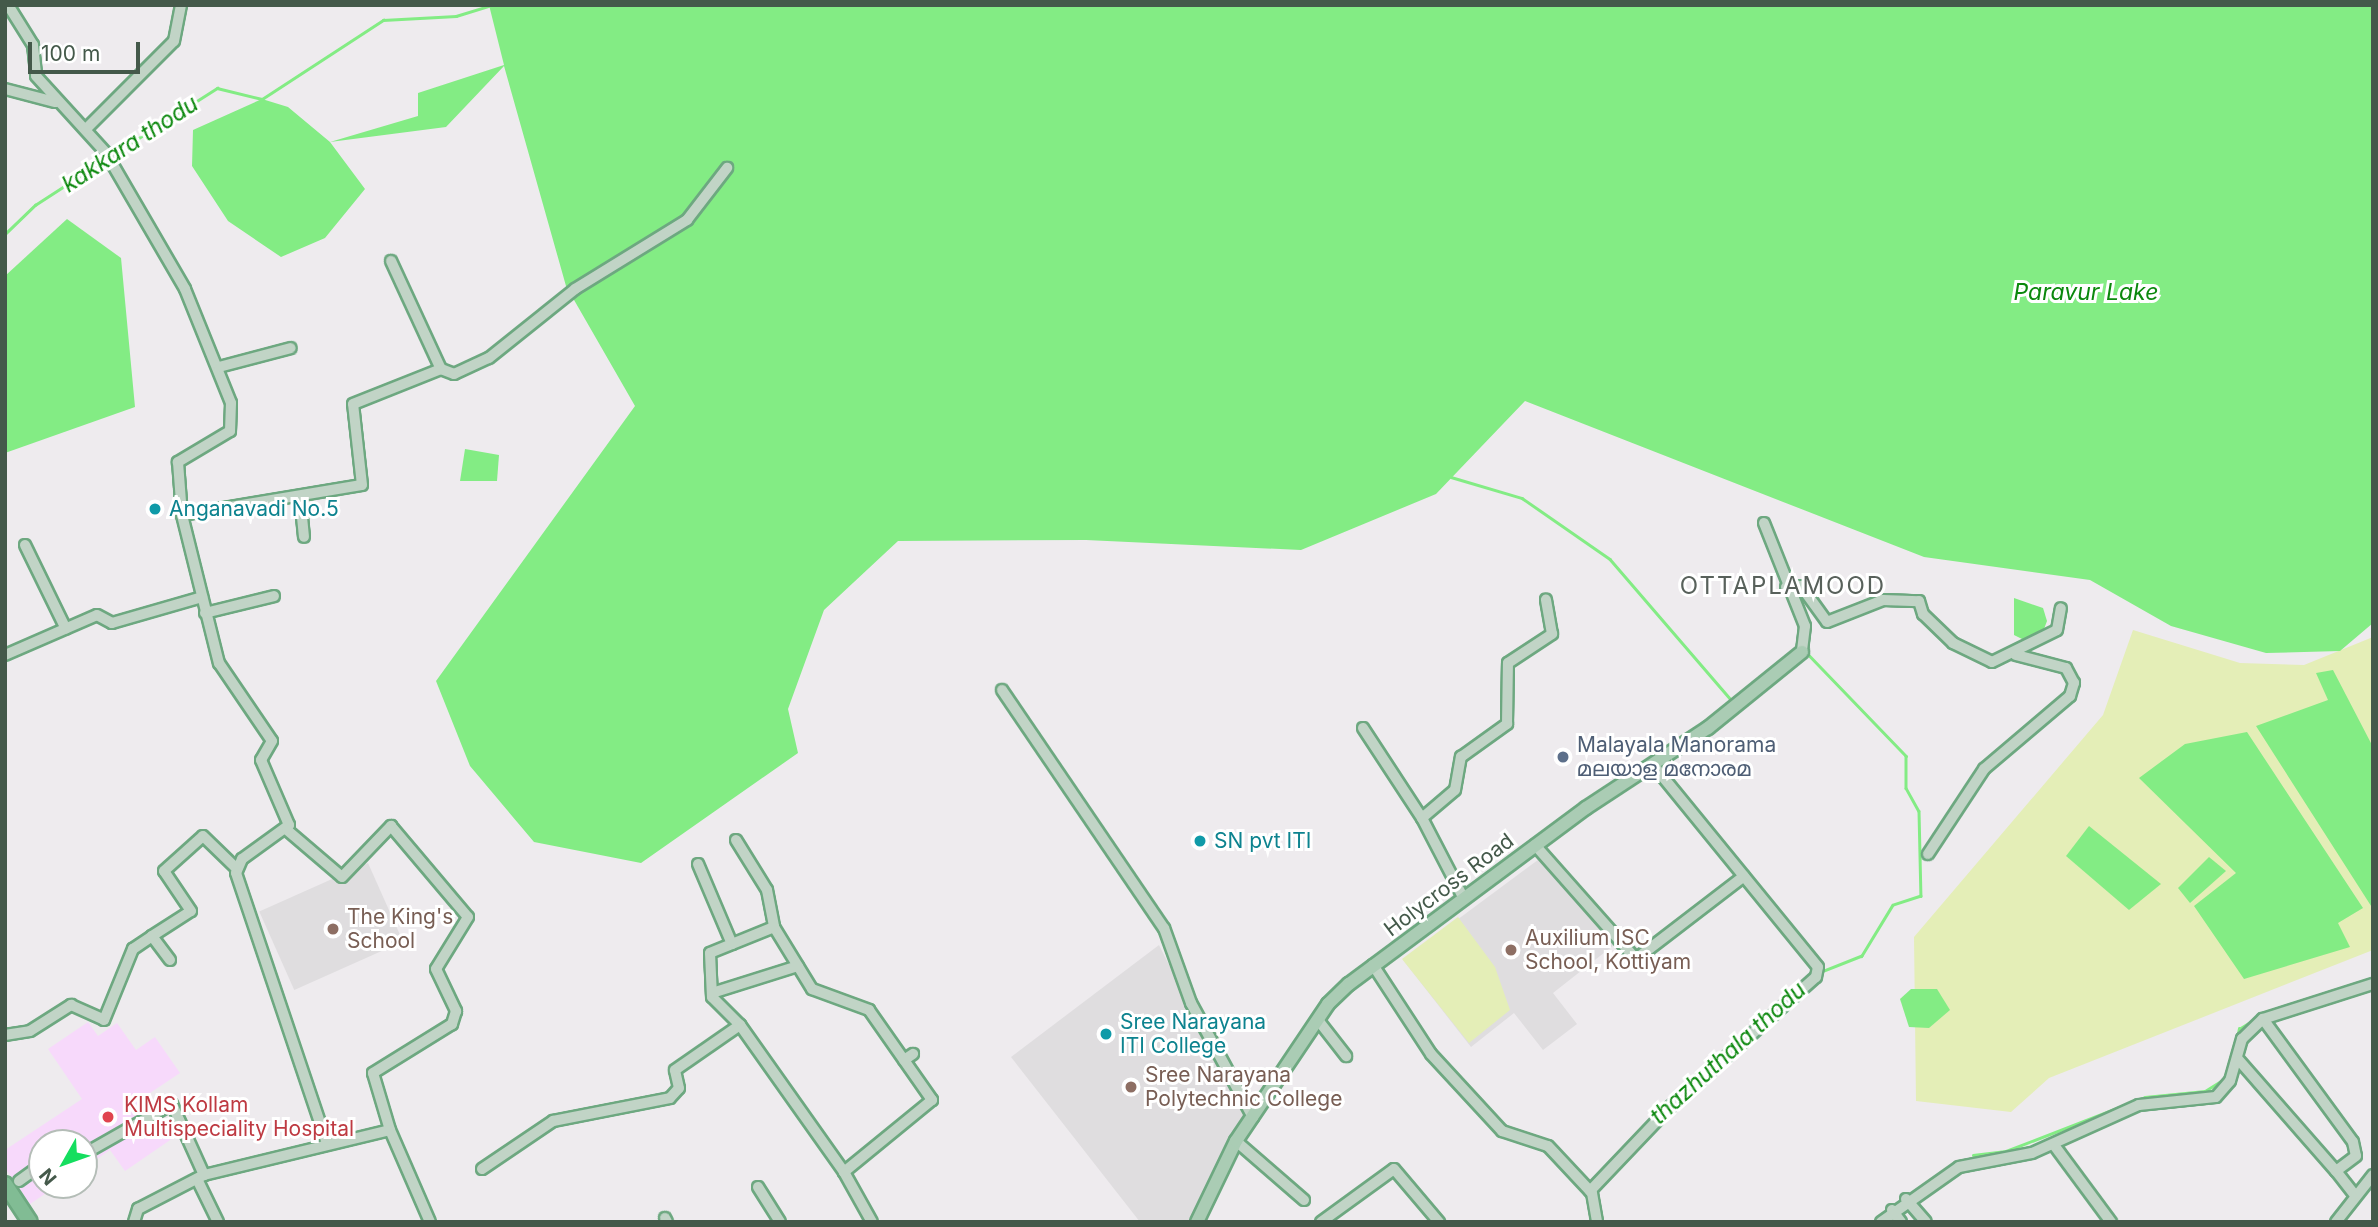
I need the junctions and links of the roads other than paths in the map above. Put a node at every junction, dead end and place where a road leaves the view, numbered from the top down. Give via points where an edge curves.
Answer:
1 (8, 5) edge
2 (181, 5) edge
3 (5, 89) edge
4 (55, 103) junction
5 (86, 129) junction
6 (727, 168) dead end
7 (391, 261) dead end
8 (291, 348) dead end
9 (219, 367) junction
10 (441, 369) junction
11 (300, 497) junction
12 (182, 516) junction
13 (1764, 523) dead end
14 (304, 537) dead end
15 (25, 545) dead end
16 (1786, 587) junction
17 (274, 596) dead end
18 (202, 597) junction
19 (1546, 600) dead end
20 (2061, 608) dead end
21 (205, 613) junction
22 (66, 629) junction
23 (1804, 647) joint
24 (5, 655) edge
25 (2016, 655) junction
26 (1002, 690) dead end
27 (1363, 728) dead end
28 (1654, 766) junction
29 (1422, 818) junction
30 (287, 830) junction
31 (736, 840) dead end
32 (1535, 845) junction
33 (1928, 854) dead end
34 (698, 864) dead end
35 (236, 868) junction
36 (1744, 876) junction
37 (1463, 897) junction
38 (774, 927) junction
39 (152, 936) junction
40 (732, 944) junction
41 (170, 960) dead end
42 (1373, 965) junction
43 (798, 966) junction
44 (2373, 984) edge
45 (712, 993) junction
46 (2263, 1019) junction
47 (1318, 1020) junction
48 (740, 1025) junction
49 (5, 1035) edge
50 (1346, 1056) dead end
51 (2237, 1058) junction
52 (1253, 1117) junction
53 (390, 1130) junction
54 (1236, 1142) junction
55 (327, 1143) junction
56 (2054, 1145) junction
57 (98, 1146) edge
58 (482, 1169) dead end
59 (2336, 1171) junction
60 (844, 1172) junction
61 (28, 1173) edge
62 (2373, 1175) edge
63 (201, 1177) junction
64 (12, 1183) edge
65 (758, 1187) dead end
66 (1590, 1191) junction
67 (2355, 1195) junction
68 (1906, 1199) junction
69 (1304, 1200) dead end
70 (1892, 1210) junction
71 (30, 1222) edge
72 (134, 1222) edge
73 (218, 1222) edge
74 (430, 1222) edge
75 (780, 1222) edge
76 (872, 1222) edge
77 (1198, 1222) edge
78 (1321, 1222) edge
79 (1439, 1222) edge
80 (1598, 1222) edge
81 (1881, 1222) edge
82 (1901, 1222) edge
83 (1926, 1222) edge
84 (2111, 1222) edge
85 (2336, 1222) edge

1 - 4 street via 33,45 36,76
2 - 5 street via 174,41
3 - 4 street
4 - 5 street
5 - 9 street via 115,166 185,289
6 - 10 street via 687,220 575,289 489,358 454,374
7 - 10 street
8 - 9 street
9 - 12 street via 232,428 178,462
10 - 11 street via 353,404 363,484
11 - 12 street
11 - 14 street
12 - 18 street
13 - 16 street
15 - 22 street
16 - 23 street via 1805,626
16 - 25 street via 1801,586 1827,622 1883,600 1919,601 1923,614 1972,657 1992,662
17 - 21 street
18 - 21 street
18 - 22 street via 112,623 97,615
19 - 29 street via 1552,635 1508,663 1507,724 1461,757 1455,790
20 - 25 street via 2057,630
21 - 30 street via 219,663 272,741 261,760
22 - 24 street
23 - 28 main road, Holycross Road
25 - 33 street via 2066,668 2074,684 2070,696 1984,769
26 - 52 street via 1164,928 1191,1003
27 - 29 street
28 - 32 main road, Holycross Road
28 - 36 street
29 - 37 street
30 - 35 street
30 - 53 street via 342,877 391,826 468,917 436,969 456,1011 452,1024 373,1073
31 - 38 street via 767,890
32 - 36 street via 1636,959
32 - 37 main road, Holycross Road
34 - 40 street
35 - 39 street via 199,836 164,872 191,911
35 - 55 street
36 - 66 street via 1817,973 1662,1114
37 - 42 main road, Holycross Road
38 - 40 street
38 - 43 street
39 - 41 street
39 - 49 street via 133,949 104,1020 71,1005 30,1031
40 - 45 street via 706,957
42 - 47 main road, Holycross Road
42 - 66 street via 1431,1054 1502,1131 1548,1146
43 - 45 street
43 - 60 street via 819,995 869,1010 909,1057 932,1100
44 - 46 street
45 - 48 street
46 - 51 street via 2242,1039
46 - 59 street via 2353,1142 2356,1156
47 - 50 street
47 - 52 main road, Holycross Road
48 - 58 street via 675,1070 678,1088 670,1098 553,1121
48 - 60 street
51 - 56 street via 2216,1097 2116,1111
51 - 59 street
52 - 54 main road, Holycross Road
53 - 55 street
53 - 74 street
54 - 69 street
54 - 77 main road, Holycross Road
55 - 63 street
56 - 68 street via 1959,1167
56 - 84 street
57 - 63 street via 172,1104
59 - 67 street
60 - 76 street
61 - 64 street
62 - 67 street
63 - 72 street via 138,1209
63 - 73 street
64 - 71 highway
65 - 75 street
66 - 80 street
67 - 85 street
68 - 70 street
68 - 83 street
70 - 81 street
70 - 82 street
78 - 79 street via 1394,1169

